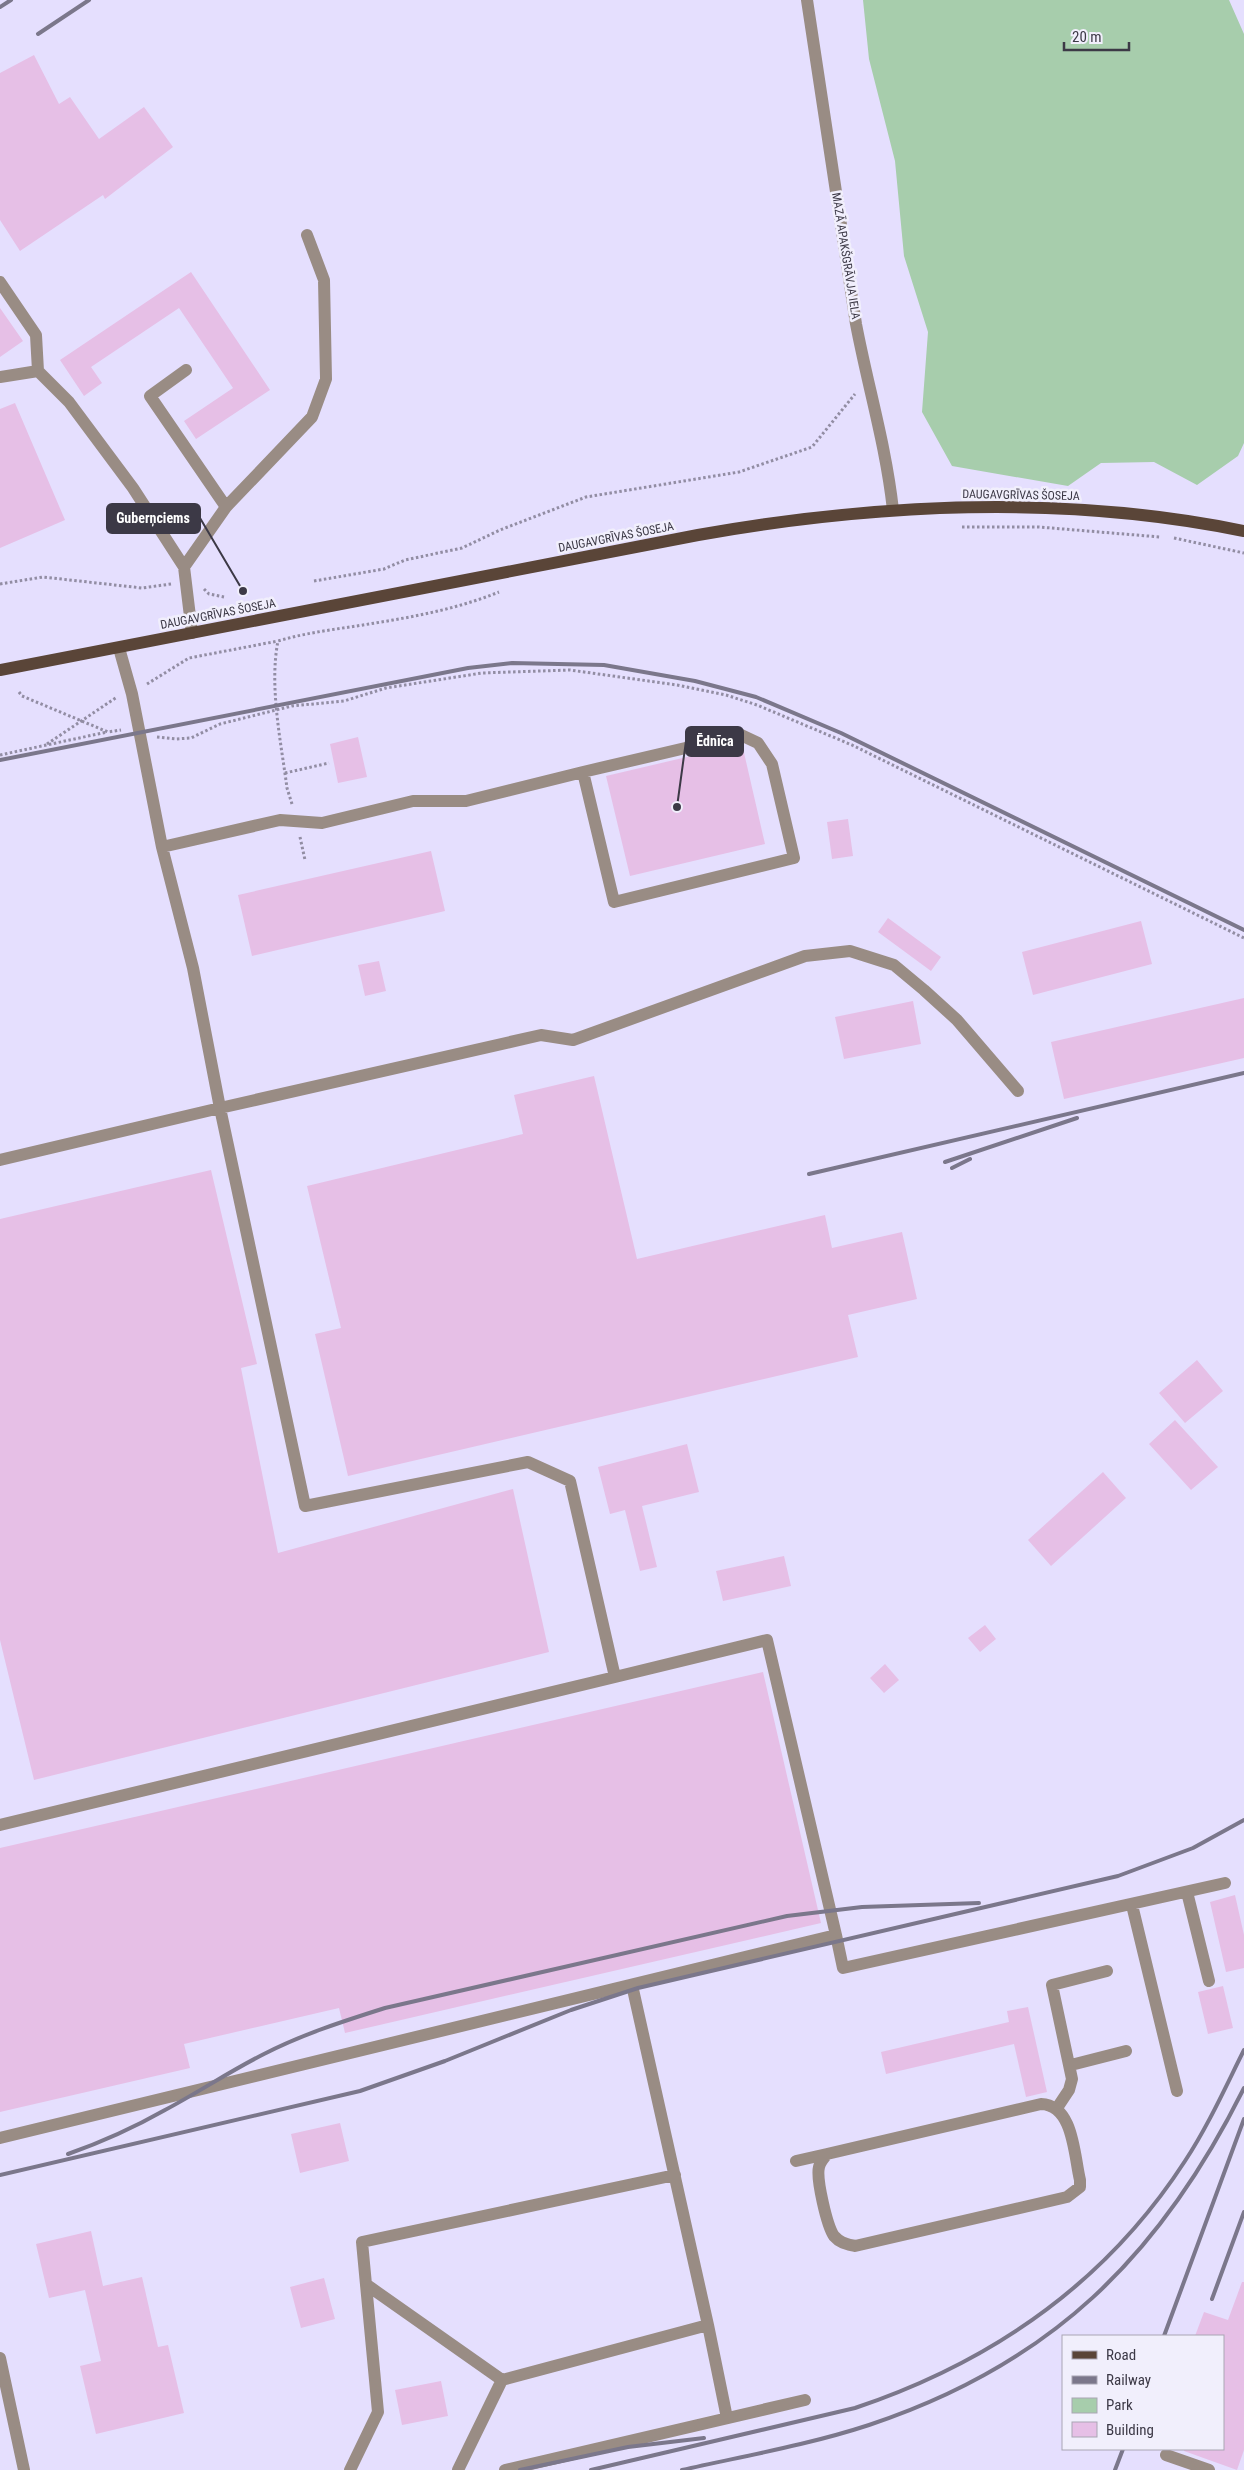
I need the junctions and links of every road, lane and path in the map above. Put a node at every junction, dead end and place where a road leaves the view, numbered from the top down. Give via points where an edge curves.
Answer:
1 (807, 0) edge
2 (307, 235) dead end
3 (0, 282) edge
4 (186, 370) dead end
5 (38, 371) junction
6 (0, 376) edge
7 (869, 386) junction
8 (226, 507) junction
9 (892, 510) junction
10 (954, 527) dead end
11 (1244, 531) edge
12 (1163, 537) dead end
13 (1172, 538) dead end
14 (1244, 553) edge
15 (184, 567) junction
16 (314, 581) dead end
17 (186, 582) junction
18 (0, 584) edge
19 (508, 591) dead end
20 (224, 597) dead end
21 (192, 633) junction
22 (278, 641) junction
23 (119, 648) junction
24 (0, 670) edge
25 (19, 692) dead end
26 (132, 694) junction
27 (79, 720) junction
28 (125, 730) dead end
29 (108, 732) junction
30 (47, 744) junction
31 (0, 755) edge
32 (329, 763) dead end
33 (583, 772) junction
34 (285, 773) junction
35 (287, 788) dead end
36 (162, 847) junction
37 (1018, 1091) dead end
38 (220, 1108) junction
39 (0, 1160) edge
40 (615, 1677) junction
41 (0, 1825) edge
42 (1225, 1883) dead end
43 (1187, 1892) junction
44 (1132, 1905) junction
45 (836, 1935) junction
46 (1106, 1971) dead end
47 (1209, 1981) dead end
48 (632, 1985) junction
49 (1126, 2051) dead end
50 (1071, 2065) junction
51 (1177, 2091) dead end
52 (1057, 2108) junction
53 (0, 2138) edge
54 (827, 2154) junction
55 (796, 2161) dead end
56 (676, 2175) junction
57 (366, 2285) junction
58 (708, 2325) junction
59 (0, 2358) edge
60 (502, 2380) junction
61 (805, 2400) dead end
62 (728, 2418) junction
63 (1166, 2455) dead end
64 (24, 2470) edge
65 (350, 2470) edge
66 (458, 2470) edge
67 (505, 2470) edge
68 (1209, 2470) edge

1 - 7 street, MAZĀ APAKŠGRĀVJA IELA via 856,324
2 - 8 street via 324,280 326,379 312,417
3 - 5 street via 36,335
4 - 8 street via 150,396
5 - 6 street
5 - 15 street via 69,402 133,488
7 - 9 street, MAZĀ APAKŠGRĀVJA IELA via 888,466
7 - 16 path via 855,394 812,447 739,472 586,497 462,548 405,560 384,569
8 - 15 street
9 - 11 main road, DAUGAVGRĪVAS ŠOSEJA via 1061,508 1147,516
9 - 21 main road, DAUGAVGRĪVAS ŠOSEJA via 744,526
10 - 12 path via 1039,527
13 - 14 path
15 - 17 street
17 - 18 path via 142,588 43,577
17 - 20 path via 199,584 209,594
17 - 21 street
19 - 22 path via 468,605
21 - 23 main road, DAUGAVGRĪVAS ŠOSEJA
22 - 26 path via 189,658
22 - 34 path via 275,680
23 - 24 main road, DAUGAVGRĪVAS ŠOSEJA
23 - 26 street
25 - 27 path
26 - 27 path via 113,698
26 - 36 street
27 - 29 path
27 - 30 path
28 - 29 path
29 - 30 path
30 - 31 path
32 - 34 path
33 - 33 street via 614,902 794,858 772,764 758,743 741,735
33 - 36 street via 466,801 413,801 322,823 280,820
34 - 35 path
36 - 38 street via 192,968
37 - 38 street via 957,1020 894,965 850,951 805,956 572,1040 541,1035
38 - 39 street
38 - 40 street via 305,1506 528,1462 570,1481
40 - 41 street
40 - 45 street via 767,1640
42 - 43 street
43 - 44 street
43 - 47 street
44 - 45 street via 843,1968
44 - 51 street
45 - 48 street
46 - 50 street via 1052,1985
48 - 53 street
48 - 56 street
49 - 50 street
50 - 52 street via 1069,2090
52 - 54 street via 1041,2104
52 - 54 street via 1067,2123 1080,2180 1080,2187 1074,2193 855,2246 844,2244 830,2229 818,2177 819,2166
54 - 55 street
56 - 57 street via 362,2242
56 - 58 street
57 - 60 street
57 - 65 street via 378,2412
58 - 60 street
58 - 62 street
59 - 64 street
60 - 66 street
61 - 62 street
62 - 67 street
63 - 68 street

